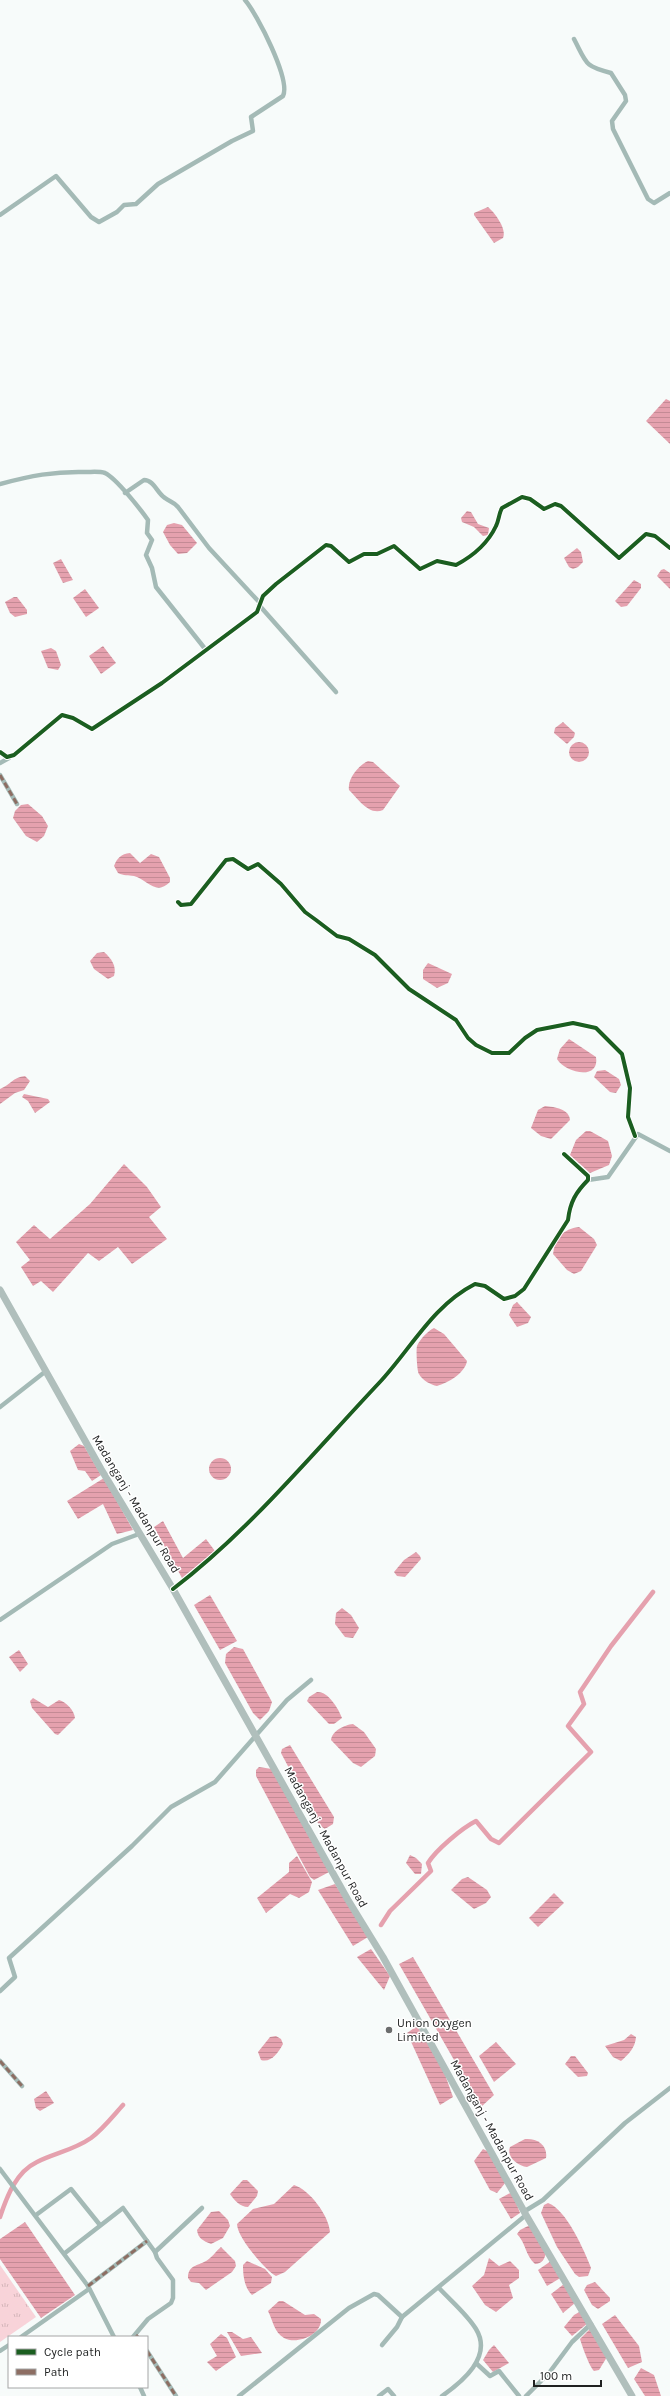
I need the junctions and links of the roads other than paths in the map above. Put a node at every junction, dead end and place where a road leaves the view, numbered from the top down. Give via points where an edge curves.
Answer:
1 (245, 0) edge
2 (574, 40) dead end
3 (670, 193) edge
4 (0, 215) edge
5 (0, 484) edge
6 (125, 493) junction
7 (670, 548) edge
8 (260, 604) junction
9 (206, 650) junction
10 (336, 692) dead end
11 (0, 752) edge
12 (10, 757) junction
13 (0, 763) edge
14 (0, 775) edge
15 (17, 804) dead end
16 (178, 902) dead end
17 (636, 1136) junction
18 (670, 1151) edge
19 (564, 1154) dead end
20 (588, 1180) junction
21 (0, 1290) edge
22 (46, 1372) junction
23 (0, 1408) edge
24 (139, 1534) junction
25 (173, 1589) junction
26 (0, 1620) edge
27 (311, 1680) dead end
28 (255, 1734) junction
29 (0, 1992) edge
30 (0, 2061) edge
31 (22, 2086) dead end
32 (670, 2088) edge
33 (0, 2169) edge
34 (202, 2208) dead end
35 (526, 2213) junction
36 (36, 2215) junction
37 (100, 2225) junction
38 (147, 2241) junction
39 (155, 2252) junction
40 (65, 2253) junction
41 (88, 2288) junction
42 (439, 2288) junction
43 (402, 2317) junction
44 (591, 2324) junction
45 (22, 2336) edge
46 (113, 2336) edge
47 (136, 2336) edge
48 (382, 2345) dead end
49 (148, 2353) edge
50 (477, 2364) junction
51 (448, 2392) junction
52 (176, 2396) edge
53 (238, 2396) edge
54 (379, 2396) edge
55 (394, 2396) edge
56 (442, 2396) edge
57 (452, 2396) edge
58 (519, 2396) edge
59 (526, 2396) edge
60 (632, 2396) edge

1 - 4 street via 269,39 284,87 283,96 251,117 253,132 232,141 158,184 136,204 124,205 99,222 91,217 56,176
2 - 3 street via 587,64 594,69 612,74 625,95 626,101 612,121 613,129 648,199 654,203
5 - 6 street via 26,480 33,475 100,472 110,477
6 - 8 street via 144,480 152,483 165,499 173,501 209,548
6 - 9 street via 148,520 147,533 152,540 146,555 156,587
7 - 8 street via 655,536 646,534 619,558 561,506 555,504 544,509 530,499 522,497 501,509 496,526 478,551 456,565 437,561 420,569 392,546 377,554 364,554 349,562 331,546 326,545 292,569 263,596
8 - 9 street via 257,612
8 - 10 street
9 - 12 street via 92,729 62,715
11 - 12 street
12 - 13 street
14 - 15 street
16 - 17 street via 181,905 191,904 226,860 233,859 248,869 261,865 305,912 337,936 349,939 375,955 409,989 456,1020 468,1038 492,1053 509,1053 524,1038 537,1030 573,1023 596,1028 622,1054 630,1088 628,1117
17 - 18 street via 641,1135
17 - 20 street via 608,1177
19 - 20 street via 588,1176
20 - 25 street via 573,1198 568,1220 518,1294 504,1299 485,1286 475,1284 446,1303 379,1383 306,1463 231,1541
21 - 22 main road, Madanganj - Madanpur Road
22 - 23 street
22 - 24 main road, Madanganj - Madanpur Road
24 - 25 main road, Madanganj - Madanpur Road
24 - 26 street via 112,1544
25 - 28 main road, Madanganj - Madanpur Road
27 - 28 street via 287,1700
28 - 29 street via 250,1744 216,1782 171,1807 9,1958 15,1977
28 - 35 main road, Madanganj - Madanpur Road
30 - 31 street
32 - 35 street via 625,2123
33 - 36 street
34 - 39 street
35 - 42 street
35 - 44 main road, Madanganj - Madanpur Road
36 - 37 street via 71,2188
36 - 40 street
37 - 38 street via 123,2208
37 - 40 street
38 - 39 street
38 - 41 street
39 - 47 street via 173,2280 173,2298 148,2318
40 - 41 street
41 - 45 street
41 - 46 street
42 - 43 street
42 - 50 street via 476,2329 481,2341
43 - 48 street
43 - 53 street via 374,2294 349,2308
44 - 59 street via 572,2342 550,2373
44 - 60 main road, Madanganj - Madanpur Road
49 - 52 street
50 - 51 street via 468,2376
50 - 58 street via 490,2376 501,2372
51 - 56 street
51 - 57 street
54 - 55 street via 388,2389

